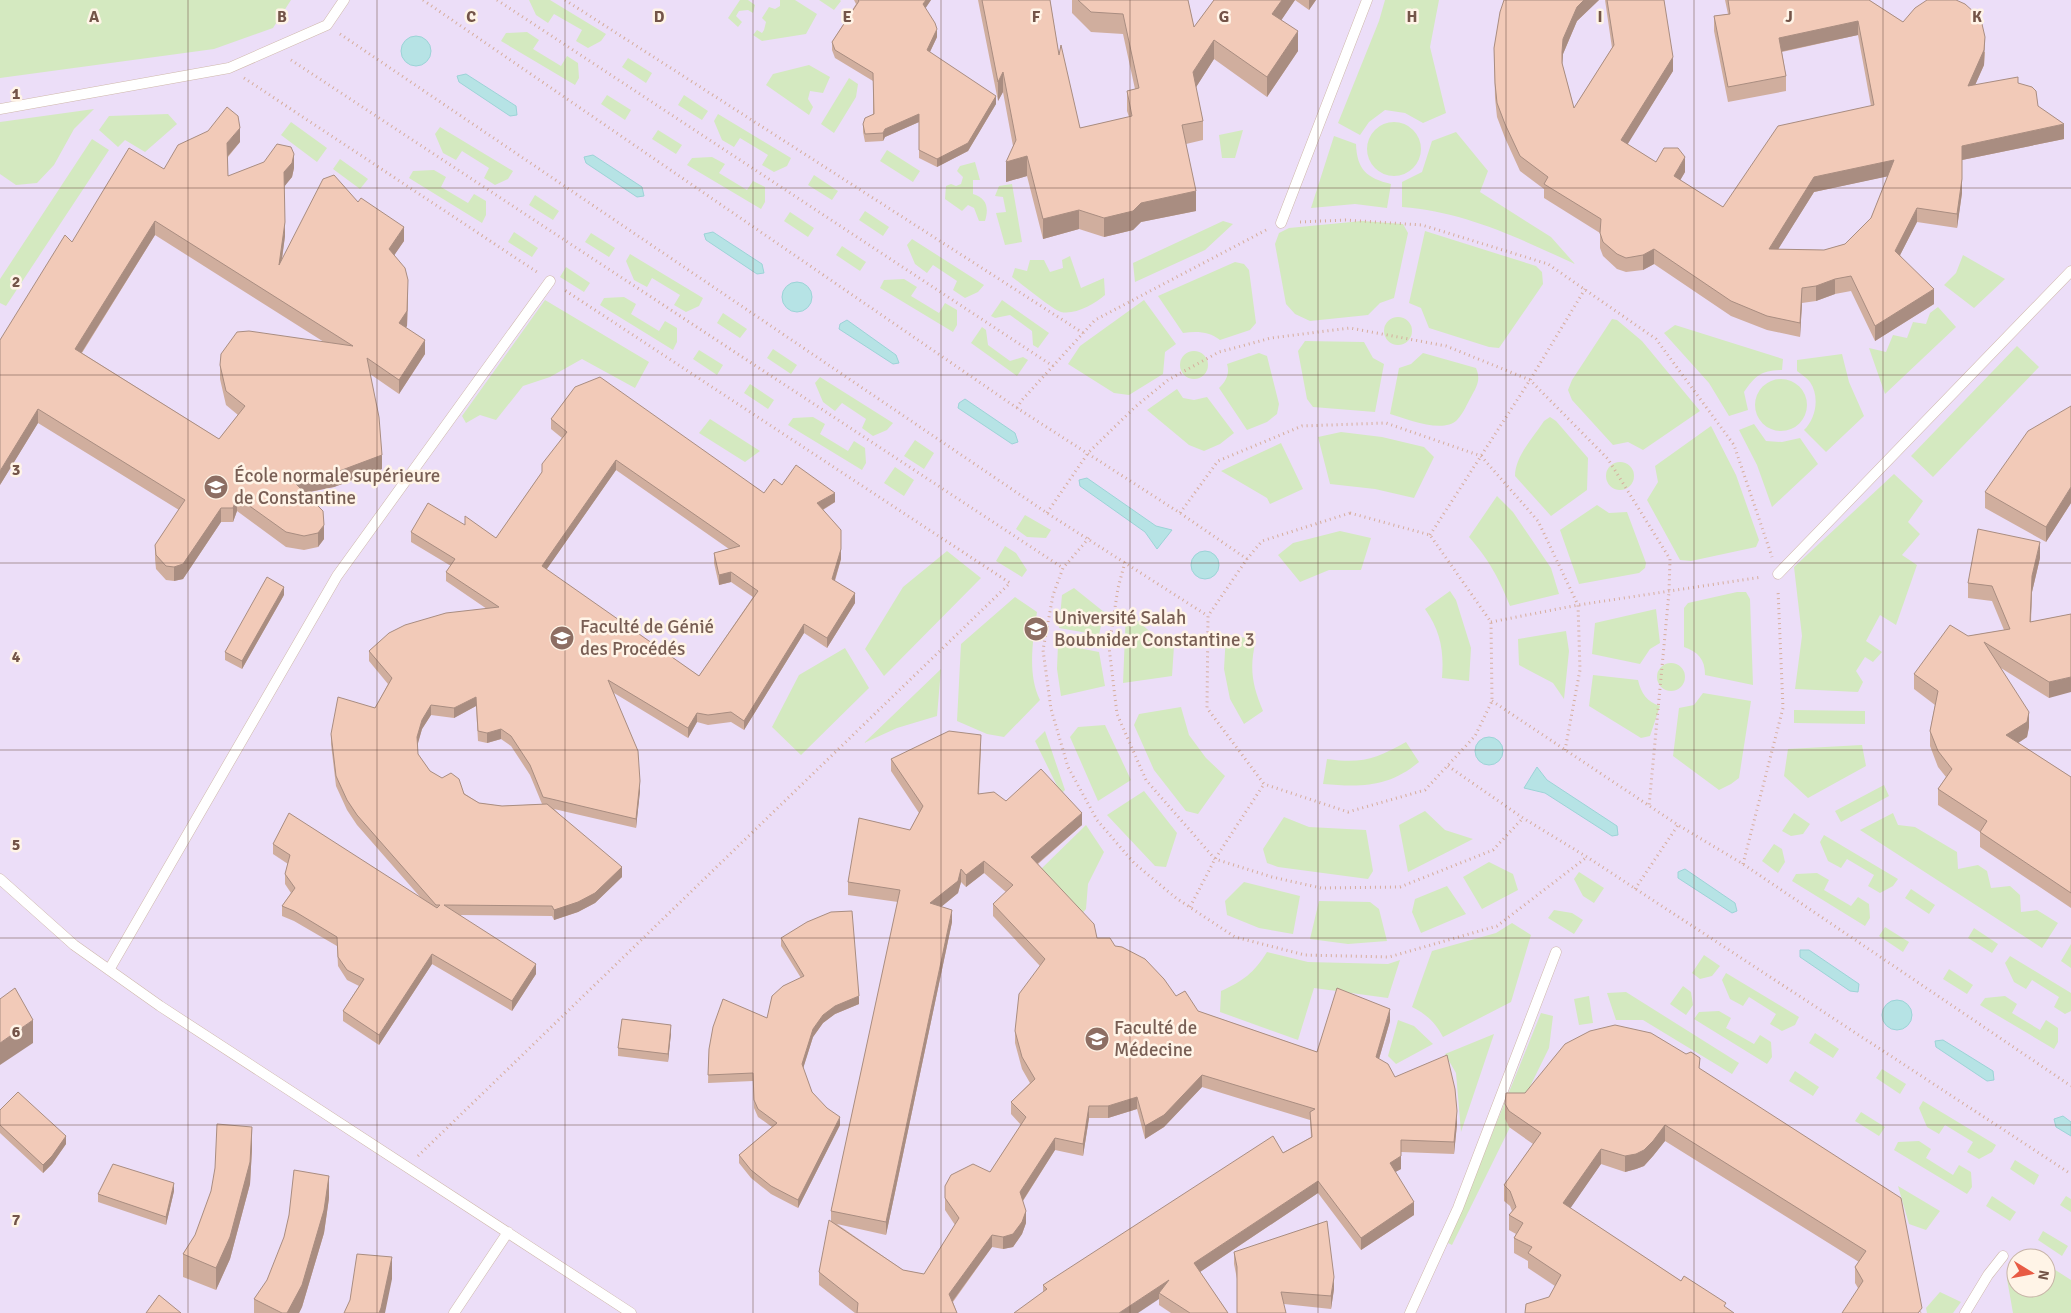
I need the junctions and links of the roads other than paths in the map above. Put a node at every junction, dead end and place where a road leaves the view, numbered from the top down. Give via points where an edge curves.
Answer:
1 (344, 0) edge
2 (1367, 0) edge
3 (0, 109) edge
4 (1281, 223) road end
5 (2071, 271) edge
6 (550, 281) road end
7 (1778, 574) road end
8 (0, 879) edge
9 (1556, 952) dead end
10 (109, 970) junction
11 (508, 1232) junction
12 (2003, 1256) dead end
13 (454, 1313) edge
14 (631, 1313) edge
15 (1410, 1313) edge
16 (1965, 1313) edge

1 - 3 lane via 327,25 229,68
2 - 4 lane
5 - 7 lane
6 - 10 lane via 337,576
8 - 10 lane via 74,945
9 - 15 lane via 1458,1208
10 - 11 lane via 168,1012
11 - 13 lane
11 - 14 lane
12 - 16 lane

